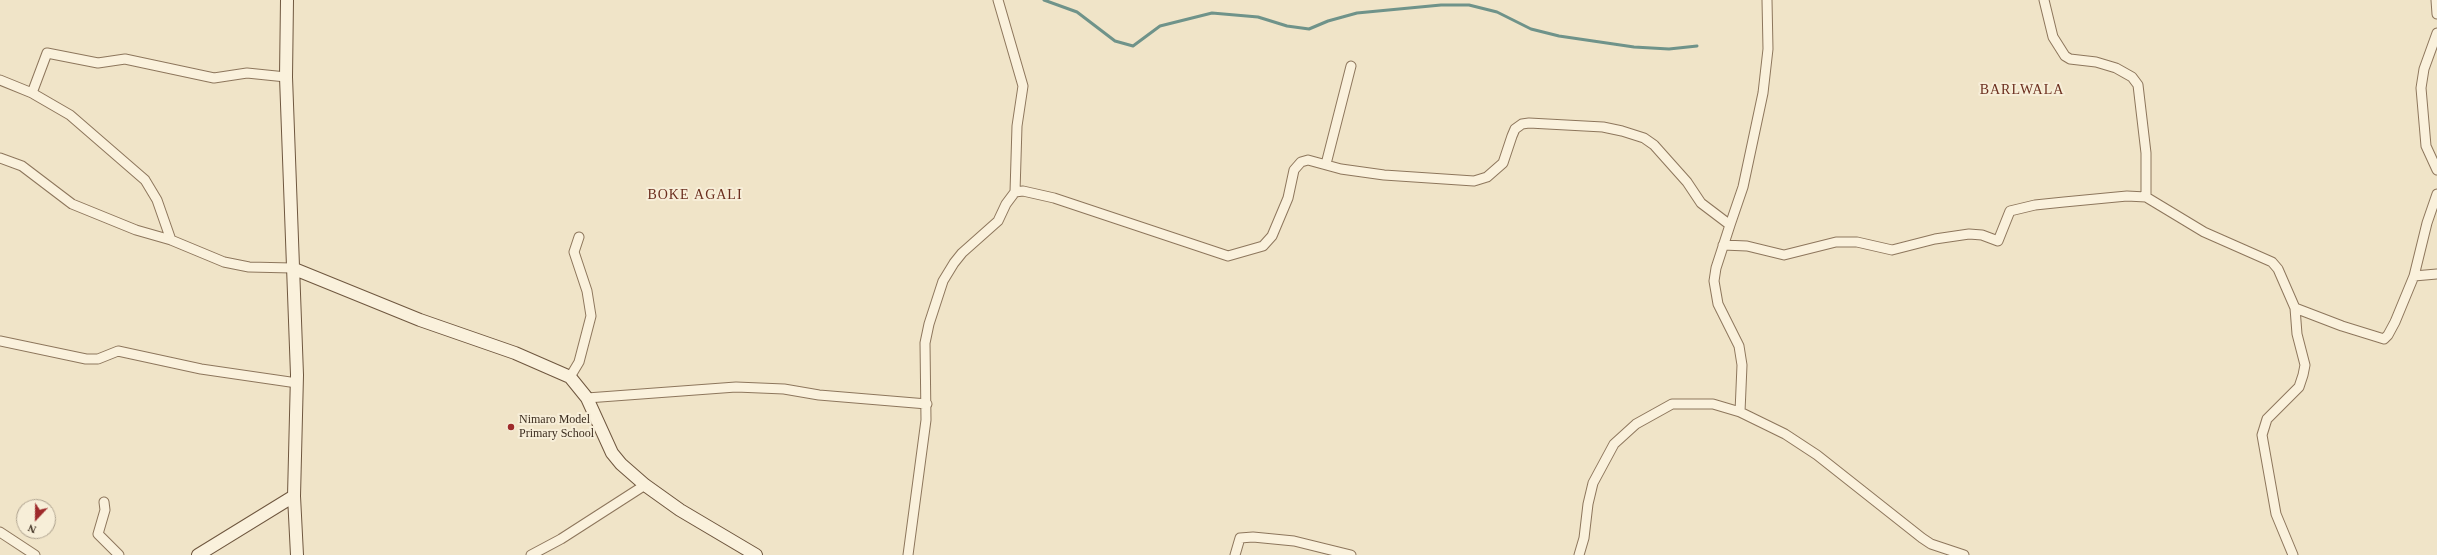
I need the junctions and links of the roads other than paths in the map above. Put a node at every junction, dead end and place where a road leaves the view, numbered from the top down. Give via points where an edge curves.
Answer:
1 (287, 0) edge
2 (998, 0) edge
3 (1767, 0) edge
4 (2044, 0) edge
5 (2436, 0) edge
6 (2437, 14) edge
7 (2437, 32) edge
8 (1351, 66) dead end
9 (286, 77) junction
10 (0, 80) edge
11 (32, 92) junction
12 (0, 158) edge
13 (1326, 164) junction
14 (2437, 170) edge
15 (1015, 192) junction
16 (2437, 194) edge
17 (2146, 197) junction
18 (1730, 225) junction
19 (579, 236) dead end
20 (171, 240) junction
21 (1723, 245) junction
22 (292, 268) junction
23 (2437, 274) edge
24 (2414, 276) junction
25 (2295, 308) junction
26 (0, 341) edge
27 (570, 377) junction
28 (297, 383) junction
29 (587, 398) junction
30 (926, 404) junction
31 (1740, 412) junction
32 (645, 485) junction
33 (294, 496) junction
34 (104, 502) dead end
35 (0, 532) edge
36 (35, 555) edge
37 (118, 555) edge
38 (198, 555) edge
39 (296, 555) edge
40 (531, 555) edge
41 (756, 555) edge
42 (908, 555) edge
43 (1235, 555) edge
44 (1351, 555) edge
45 (1579, 555) edge
46 (1964, 555) edge
47 (2294, 555) edge

1 - 9 street
2 - 15 street via 1023,86 1017,126
3 - 18 street via 1768,49 1763,93 1743,187
4 - 17 street via 2053,37 2065,56 2070,60 2096,62 2116,68 2132,77 2138,85 2146,153
5 - 6 street
7 - 14 street via 2424,69 2421,88 2426,146
8 - 13 street
9 - 11 street via 246,73 214,78 125,59 98,63 47,53
9 - 22 street
10 - 11 street
11 - 20 street via 70,115 145,180 157,200
12 - 20 street via 22,166 72,204 136,230
13 - 15 street via 1308,160 1300,162 1294,170 1288,198 1272,236 1263,246 1228,256 1054,198 1023,191
13 - 18 street via 1384,175 1474,181 1487,177 1503,163 1512,136 1522,124 1603,127 1644,138 1654,145 1687,182 1701,203
15 - 30 street via 998,221 962,253 942,281 925,343
16 - 24 street
17 - 21 street via 2127,196 2064,202 2010,211 1998,241 1982,235 1969,234 1892,250 1857,242 1836,242 1784,255 1747,246
17 - 25 street via 2204,232 2272,262 2278,269
18 - 21 street
19 - 27 street via 574,252 587,291 591,316 579,362
20 - 22 street via 224,262 249,267
21 - 31 street via 1716,268 1715,295 1740,346
22 - 27 street via 420,320 515,353
22 - 28 street
23 - 24 street
24 - 25 street via 2395,322 2384,339
25 - 47 street via 2297,334 2305,365 2303,375 2299,387 2267,419 2262,435 2276,514
26 - 28 street via 86,359 98,359 118,351 201,370
27 - 29 street
28 - 33 street
29 - 30 street via 736,387 784,389 819,395
29 - 32 street via 612,453
30 - 42 street via 925,436
31 - 45 street via 1713,404 1672,404 1636,424 1614,444 1593,483
31 - 46 street via 1785,434 1817,455 1931,544
32 - 40 street via 562,539
32 - 41 street via 693,518
33 - 38 street
33 - 39 street
34 - 37 street via 105,510 98,534
35 - 36 street
43 - 44 street via 1240,538 1254,538 1294,541

